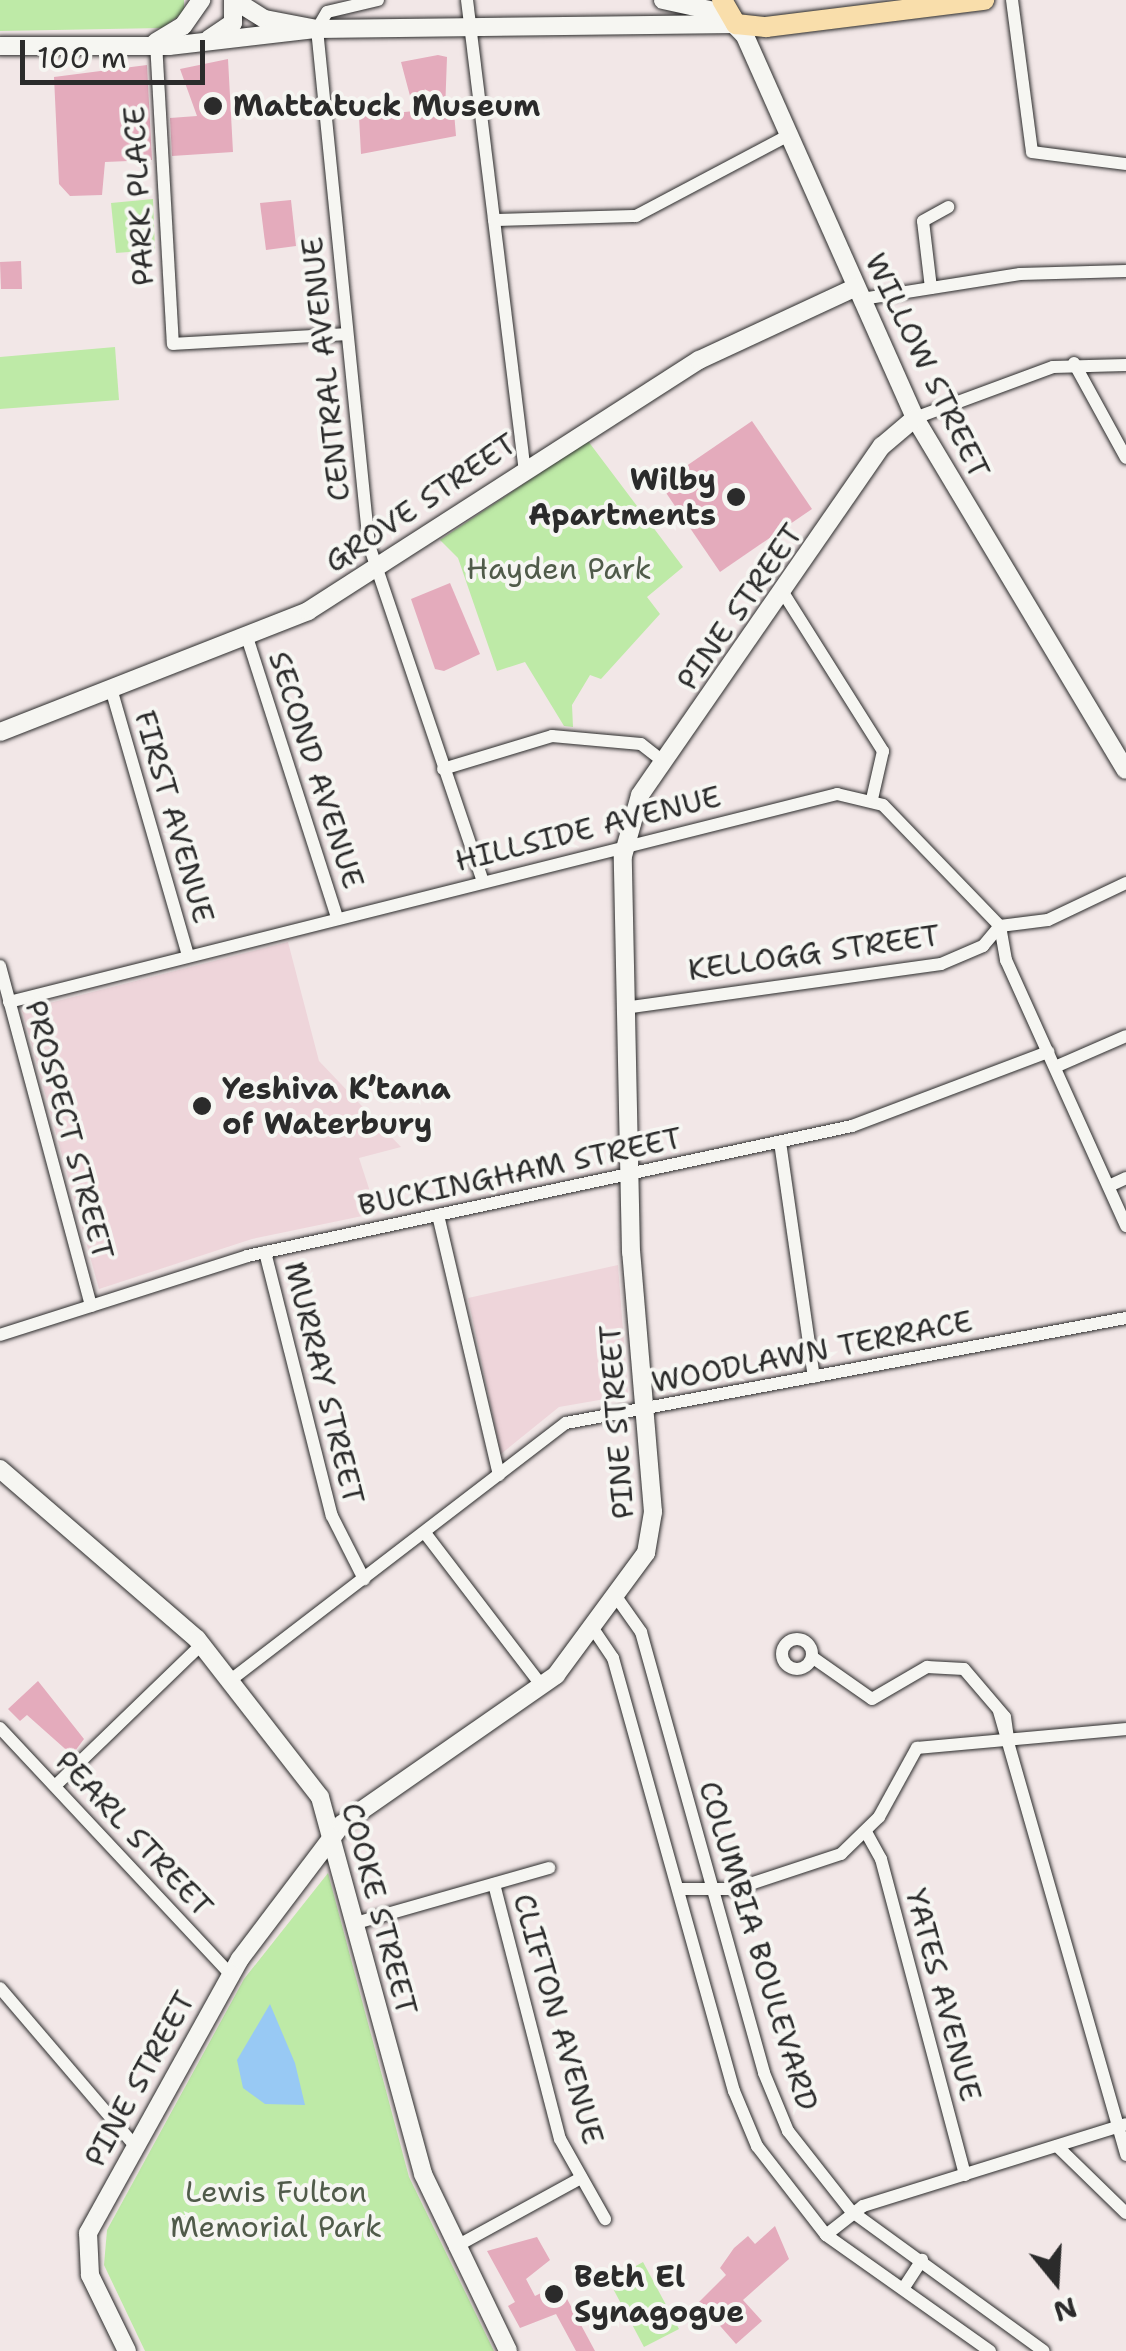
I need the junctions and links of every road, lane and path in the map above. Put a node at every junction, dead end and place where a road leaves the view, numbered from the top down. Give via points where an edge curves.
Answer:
1 (233, 0) edge
2 (378, 0) edge
3 (468, 0) edge
4 (663, 0) edge
5 (722, 0) edge
6 (981, 0) edge
7 (1012, 0) edge
8 (196, 4) edge
9 (472, 24) junction
10 (736, 24) junction
11 (316, 29) junction
12 (156, 42) junction
13 (189, 44) junction
14 (0, 46) edge
15 (789, 134) junction
16 (1126, 164) edge
17 (948, 207) dead end
18 (494, 220) junction
19 (1126, 271) edge
20 (930, 288) junction
21 (859, 293) junction
22 (348, 334) junction
23 (1074, 364) junction
24 (1126, 365) edge
25 (915, 418) junction
26 (1126, 458) edge
27 (524, 467) junction
28 (374, 569) junction
29 (784, 594) junction
30 (247, 637) junction
31 (112, 692) junction
32 (0, 732) edge
33 (664, 762) junction
34 (444, 769) junction
35 (1126, 770) edge
36 (872, 798) junction
37 (626, 845) junction
38 (483, 881) junction
39 (1126, 883) edge
40 (337, 918) junction
41 (1000, 926) junction
42 (188, 956) junction
43 (0, 966) edge
44 (9, 1002) junction
45 (624, 1008) junction
46 (1126, 1036) edge
47 (1048, 1052) junction
48 (1055, 1067) junction
49 (780, 1142) junction
50 (629, 1173) junction
51 (1126, 1178) edge
52 (1109, 1186) junction
53 (438, 1215) junction
54 (1126, 1226) edge
55 (265, 1252) junction
56 (91, 1306) junction
57 (1126, 1318) edge
58 (0, 1335) edge
59 (814, 1376) junction
60 (644, 1408) junction
61 (0, 1469) edge
62 (499, 1475) junction
63 (425, 1533) junction
64 (364, 1578) junction
65 (617, 1598) junction
66 (594, 1630) junction
67 (202, 1644) junction
68 (812, 1657) dead end
69 (232, 1679) junction
70 (542, 1686) junction
71 (0, 1728) edge
72 (1126, 1729) edge
73 (1008, 1739) junction
74 (55, 1786) junction
75 (866, 1832) junction
76 (333, 1833) junction
77 (550, 1868) dead end
78 (494, 1884) junction
79 (678, 1889) junction
80 (713, 1890) junction
81 (356, 1923) junction
82 (230, 1974) junction
83 (0, 1988) edge
84 (1121, 2125) edge
85 (135, 2146) junction
86 (1057, 2146) junction
87 (1126, 2154) edge
88 (965, 2174) junction
89 (581, 2178) junction
90 (851, 2211) junction
91 (1126, 2214) edge
92 (605, 2220) dead end
93 (826, 2235) junction
94 (456, 2247) junction
95 (922, 2260) junction
96 (903, 2290) junction
97 (126, 2351) edge
98 (508, 2351) edge
99 (990, 2351) edge
100 (1044, 2351) edge

1 - 11 main road via 265,20
1 - 13 main road via 232,25
2 - 11 street via 327,12
3 - 9 street
4 - 10 main road via 718,12
5 - 10 main road
6 - 10 main road via 780,26
7 - 16 street via 1032,152
8 - 12 main road
9 - 10 main road
9 - 11 main road
9 - 18 street
10 - 15 main road, WILLOW STREET
11 - 13 main road
11 - 22 street, CENTRAL AVENUE
12 - 13 main road
12 - 14 main road
12 - 22 street, PARK PLACE via 175,346
15 - 18 street via 636,216
15 - 21 main road, WILLOW STREET
17 - 20 street via 924,221
18 - 27 street
19 - 20 street via 1020,274
20 - 21 street
21 - 25 main road, WILLOW STREET
21 - 27 main road, GROVE STREET via 713,352
22 - 28 street, CENTRAL AVENUE
23 - 24 street
23 - 25 street
23 - 26 street
25 - 29 main road, PINE STREET via 882,446
25 - 35 main road, WILLOW STREET
27 - 28 main road, GROVE STREET
28 - 30 main road, GROVE STREET
28 - 34 street, CENTRAL AVENUE
29 - 33 main road, PINE STREET
29 - 36 street via 883,751
30 - 31 main road, GROVE STREET
30 - 40 street, SECOND AVENUE
31 - 32 main road, GROVE STREET
31 - 42 street, FIRST AVENUE
33 - 34 street via 641,744 552,736
33 - 37 main road, PINE STREET via 637,801
34 - 38 street, CENTRAL AVENUE
36 - 37 street, HILLSIDE AVENUE via 829,794
36 - 41 street
37 - 38 street, HILLSIDE AVENUE
37 - 45 main road, PINE STREET
38 - 40 street, HILLSIDE AVENUE
39 - 41 street via 1048,920
40 - 42 street, HILLSIDE AVENUE
41 - 45 street, KELLOGG STREET via 983,946 941,964
41 - 47 street via 1006,960
42 - 44 street, HILLSIDE AVENUE
43 - 44 street, PROSPECT STREET
44 - 56 street, PROSPECT STREET
45 - 50 main road, PINE STREET
46 - 48 street
47 - 48 street
47 - 49 street, BUCKINGHAM STREET via 862,1123
48 - 52 street
49 - 50 street, BUCKINGHAM STREET
49 - 59 street
50 - 53 street, BUCKINGHAM STREET
50 - 60 main road, PINE STREET
51 - 52 street
52 - 54 street
53 - 55 street, BUCKINGHAM STREET
53 - 62 street
55 - 56 street, BUCKINGHAM STREET
55 - 64 street, MURRAY STREET via 332,1516
56 - 58 street, BUCKINGHAM STREET
57 - 59 street, WOODLAWN TERRACE
59 - 60 street, WOODLAWN TERRACE
60 - 62 street, WOODLAWN TERRACE via 566,1424
60 - 65 main road, PINE STREET via 652,1534
61 - 67 main road, COOKE STREET
62 - 63 street, WOODLAWN TERRACE
63 - 64 street, WOODLAWN TERRACE
63 - 70 street
64 - 69 street, WOODLAWN TERRACE
65 - 66 main road, PINE STREET
65 - 80 street, COLUMBIA BOULEVARD via 640,1632
66 - 70 main road, PINE STREET
66 - 79 street, COLUMBIA BOULEVARD via 613,1658
67 - 69 main road, COOKE STREET
67 - 74 street
68 - 73 street via 872,1698 927,1667 958,1666 981,1681
69 - 76 main road, COOKE STREET via 320,1797
70 - 76 main road, PINE STREET
71 - 74 street, PEARL STREET
72 - 73 street
73 - 75 street via 913,1750
73 - 84 street
74 - 82 street, PEARL STREET
75 - 80 street via 819,1865
75 - 88 street, YATES AVENUE via 882,1858
76 - 81 main road, COOKE STREET
76 - 82 main road, PINE STREET
77 - 78 street
78 - 81 street
78 - 89 street, CLIFTON AVENUE via 560,2139
79 - 80 street
79 - 93 street, COLUMBIA BOULEVARD via 742,2113 780,2182
80 - 90 street, COLUMBIA BOULEVARD via 780,2116 815,2174
81 - 94 main road, COOKE STREET via 418,2159
82 - 85 main road, PINE STREET
83 - 85 street
84 - 86 street
84 - 87 street
85 - 97 main road, PINE STREET via 86,2246 90,2275
86 - 88 street
86 - 91 street
88 - 90 street
89 - 92 street, CLIFTON AVENUE
89 - 94 street
90 - 93 street
90 - 95 street, COLUMBIA BOULEVARD
93 - 96 street, COLUMBIA BOULEVARD
94 - 98 main road, COOKE STREET
95 - 96 street
95 - 100 street, COLUMBIA BOULEVARD
96 - 99 street, COLUMBIA BOULEVARD

